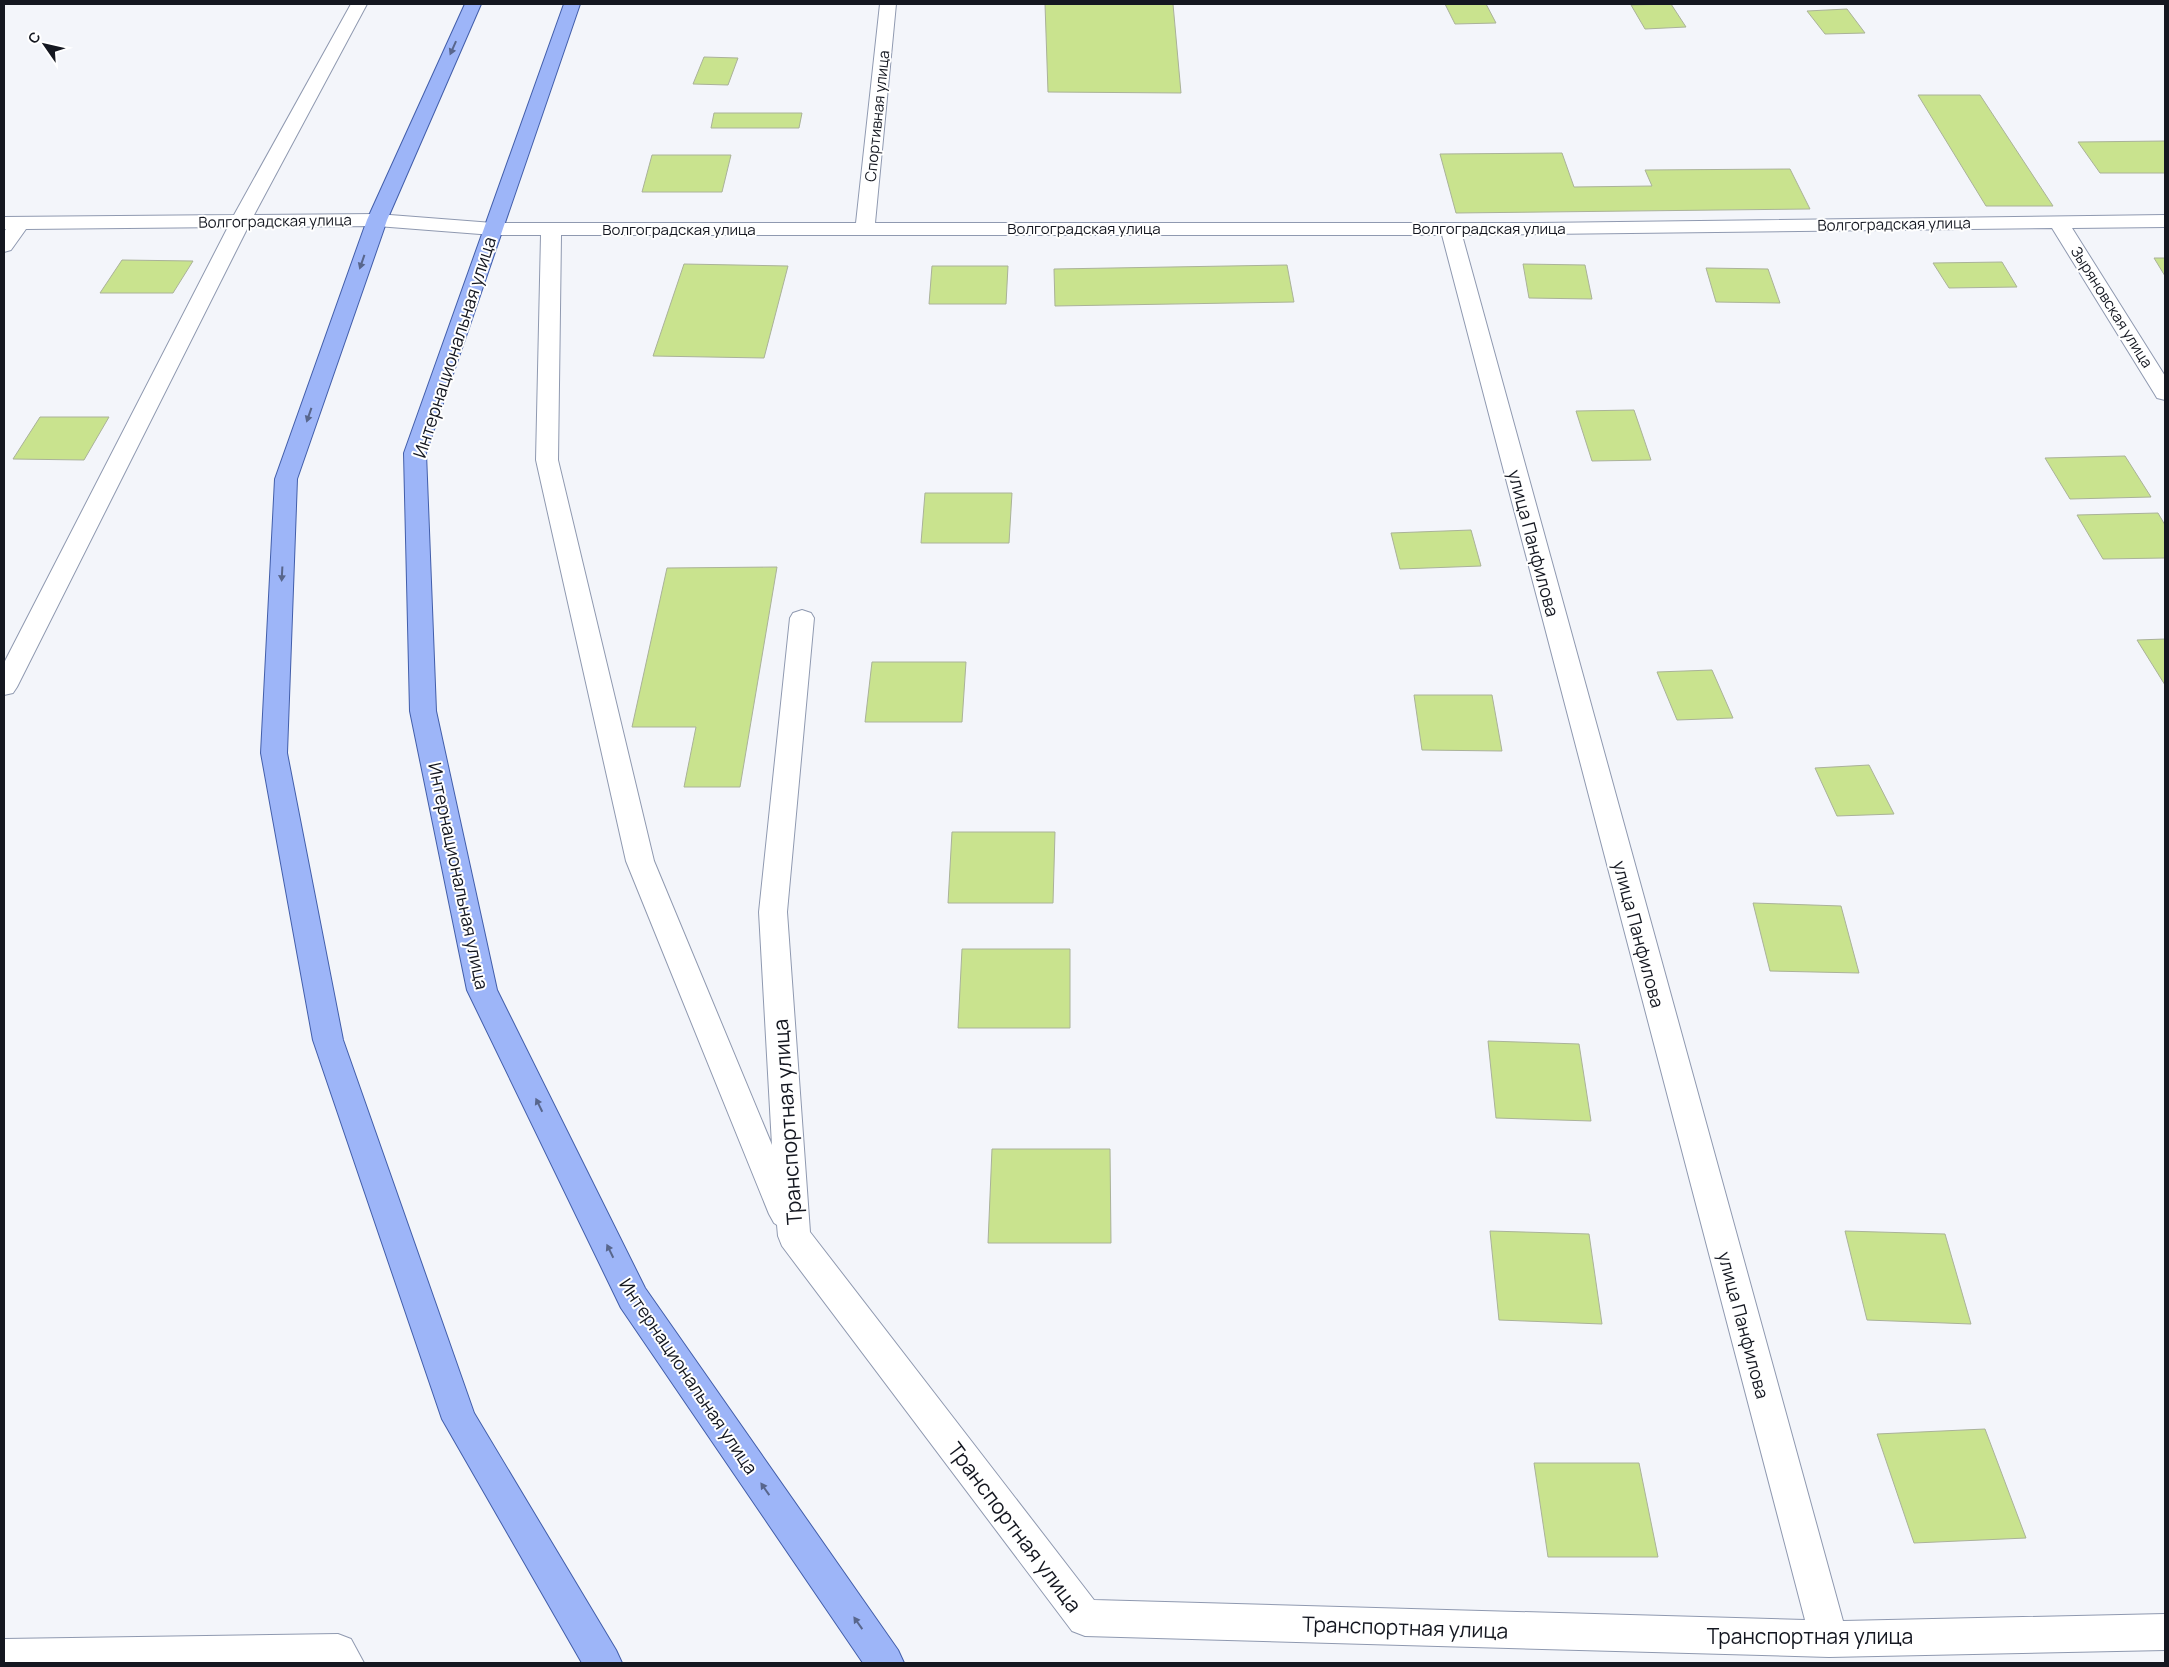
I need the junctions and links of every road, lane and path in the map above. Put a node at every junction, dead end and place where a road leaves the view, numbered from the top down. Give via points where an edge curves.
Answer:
1 (359, 4) edge
2 (473, 4) edge
3 (572, 4) edge
4 (888, 4) edge
5 (377, 220) junction
6 (241, 221) junction
7 (2165, 221) edge
8 (2058, 222) junction
9 (12, 223) edge
10 (865, 228) junction
11 (1450, 228) junction
12 (494, 229) junction
13 (551, 229) junction
14 (4, 246) edge
15 (2165, 393) edge
16 (802, 618) dead end
17 (4, 687) edge
18 (794, 1236) junction
19 (2165, 1632) edge
20 (1829, 1639) junction
21 (4, 1657) edge
22 (342, 1657) edge
23 (603, 1663) edge
24 (885, 1663) edge

1 - 6 street
2 -> 5 main road
3 - 12 main road, Интернациональная улица
4 - 10 street, Спортивная улица
5 - 6 street, Волгоградская улица
5 - 12 street, Волгоградская улица
5 -> 23 main road via 286,479 274,754 328,1040 459,1419
6 - 9 street, Волгоградская улица
6 - 17 street
7 - 8 street, Волгоградская улица
8 - 11 street, Волгоградская улица
8 - 15 street, Зыряновская улица
9 - 14 street
10 - 11 street, Волгоградская улица
10 - 13 street, Волгоградская улица
11 - 20 street, улица Панфилова
12 - 13 street, Волгоградская улица
24 -> 12 main road, Интернациональная улица via 633,1298 482,990 423,711 415,454
13 - 18 street via 547,460 640,861
16 - 18 street, Транспортная улица via 773,912
18 - 20 street, Транспортная улица via 1085,1618
19 - 20 street, Транспортная улица
21 - 22 street

